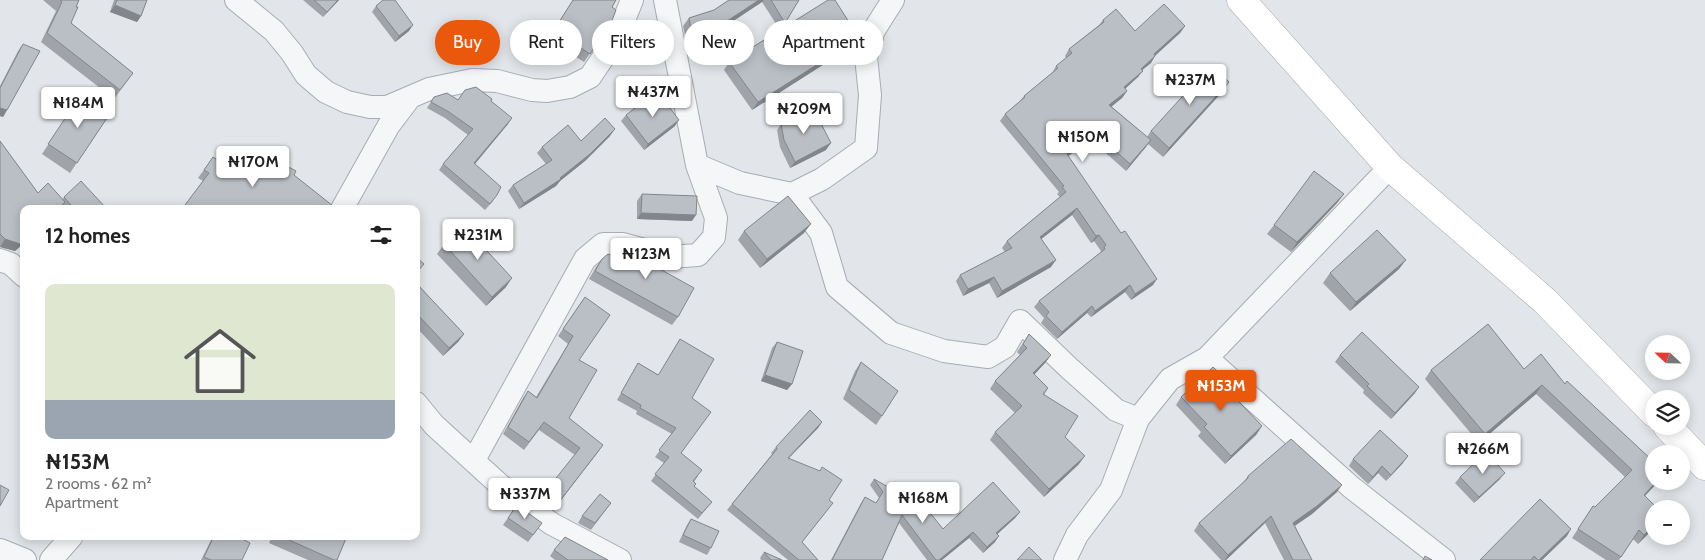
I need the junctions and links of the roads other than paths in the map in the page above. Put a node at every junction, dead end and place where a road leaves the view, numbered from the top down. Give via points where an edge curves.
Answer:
1 (236, 0) edge
2 (632, 0) edge
3 (665, 0) edge
4 (893, 0) edge
5 (1241, 0) edge
6 (408, 100) junction
7 (697, 165) junction
8 (1390, 168) junction
9 (792, 194) junction
10 (344, 205) edge
11 (0, 260) edge
12 (20, 272) edge
13 (1207, 358) junction
14 (1645, 404) edge
15 (420, 408) edge
16 (1138, 419) junction
17 (1676, 435) edge
18 (474, 460) junction
19 (1705, 466) edge
20 (68, 540) edge
21 (51, 560) edge
22 (620, 560) edge
23 (1065, 560) edge
24 (1444, 560) edge

1 - 6 street via 274,31 306,75 326,92 347,102 370,107 387,107
2 - 6 street via 617,37 590,77 570,87 532,90 497,81 472,80 429,89
3 - 7 street
4 - 9 street via 874,30 866,57 870,95 866,148 822,179
5 - 8 street
6 - 10 street via 389,125
7 - 9 street via 740,183
7 - 18 street via 716,218 714,237 698,254 670,257 623,244 603,244 585,258
8 - 13 street
8 - 14 street via 1545,301
9 - 16 street via 821,233 837,287 891,333 944,352 988,357 1005,347 1020,321 1116,410
11 - 12 street
13 - 16 street via 1170,379
13 - 24 street via 1351,487
15 - 18 street via 434,425
16 - 23 street via 1111,490 1077,536
17 - 19 street
18 - 22 street via 511,494 552,524
20 - 21 street

